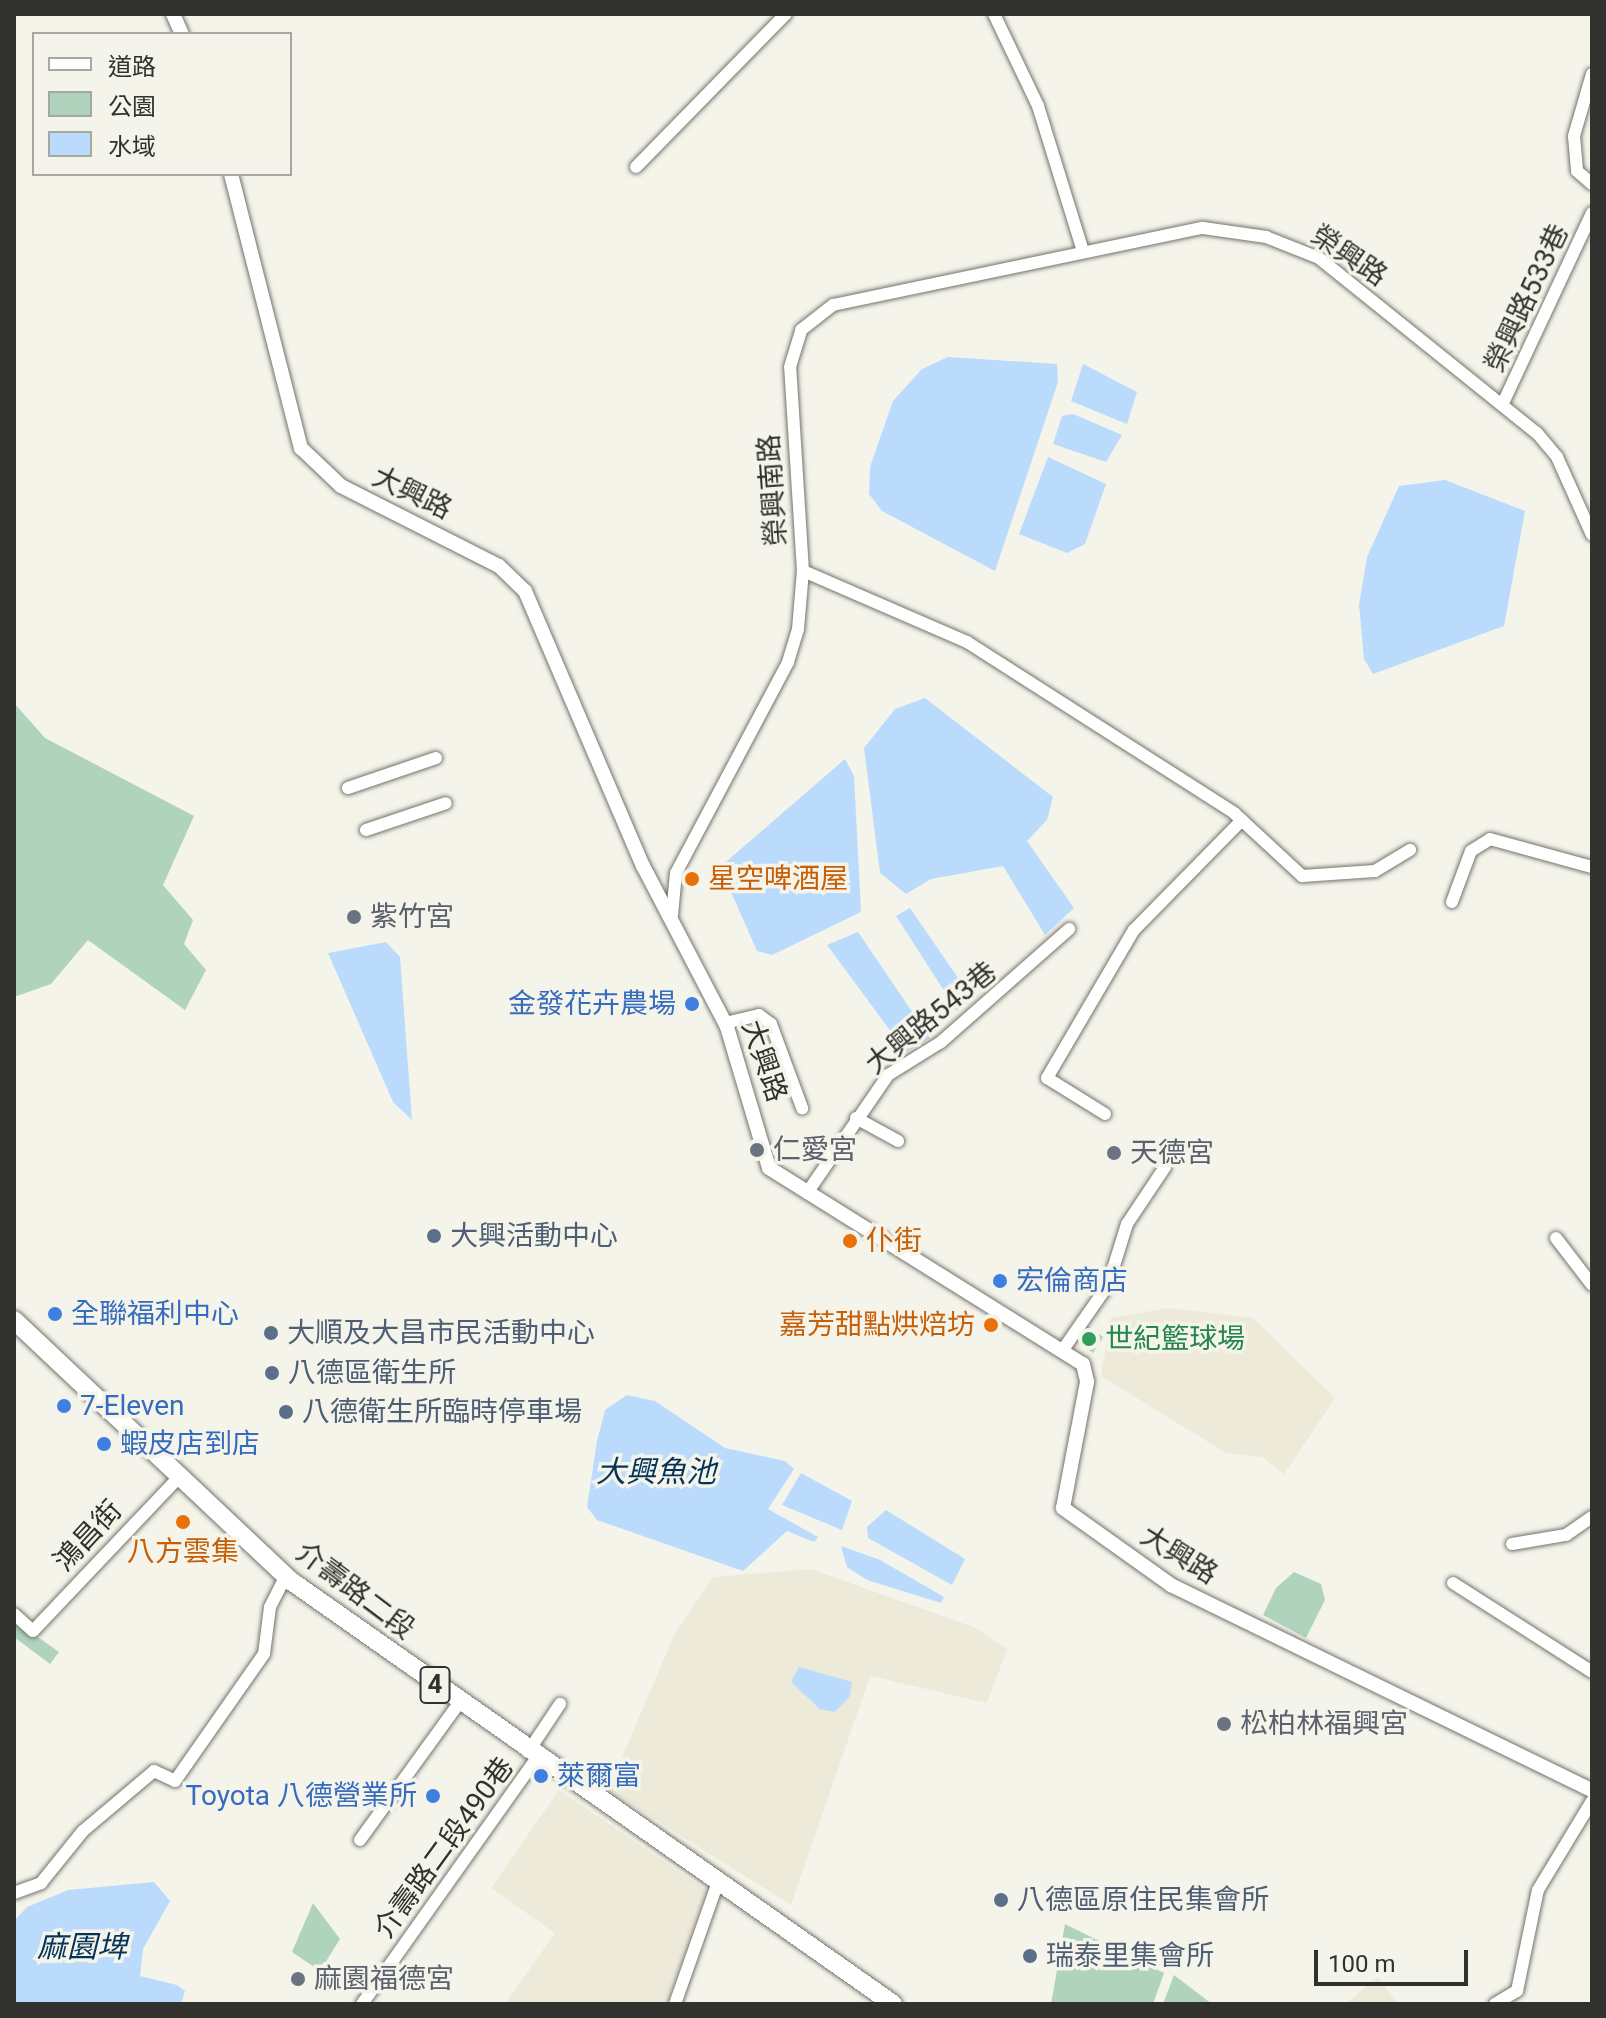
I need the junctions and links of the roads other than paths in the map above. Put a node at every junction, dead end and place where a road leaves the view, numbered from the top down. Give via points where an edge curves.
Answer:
1 (786, 14) edge
2 (994, 14) edge
3 (1592, 74) edge
4 (636, 167) dead end
5 (232, 176) edge
6 (1592, 184) edge
7 (1592, 213) edge
8 (1082, 248) junction
9 (1503, 403) junction
10 (1592, 535) edge
11 (803, 571) junction
12 (436, 758) dead end
13 (348, 788) dead end
14 (446, 803) dead end
15 (1242, 820) junction
16 (366, 830) dead end
17 (1410, 850) dead end
18 (1592, 867) edge
19 (1452, 902) dead end
20 (672, 915) junction
21 (1069, 929) dead end
22 (725, 1023) junction
23 (802, 1108) dead end
24 (1105, 1114) dead end
25 (856, 1118) junction
26 (898, 1141) dead end
27 (1165, 1167) dead end
28 (807, 1193) junction
29 (1556, 1238) dead end
30 (1592, 1285) edge
31 (14, 1320) edge
32 (1062, 1351) junction
33 (179, 1477) junction
34 (1592, 1517) edge
35 (1512, 1544) dead end
36 (286, 1576) junction
37 (1453, 1583) dead end
38 (14, 1614) edge
39 (1592, 1672) edge
40 (459, 1703) junction
41 (560, 1704) dead end
42 (532, 1755) junction
43 (1592, 1790) edge
44 (1592, 1801) edge
45 (360, 1840) dead end
46 (718, 1882) junction
47 (14, 1893) edge
48 (362, 2004) edge
49 (675, 2004) edge
50 (893, 2004) edge
51 (1495, 2004) edge

1 - 4 street
2 - 8 street via 1038,106
3 - 6 street via 1574,136 1577,171
5 - 20 street, 大興路 via 301,448 341,486 499,566 525,591 643,866
7 - 9 street, 榮興路533巷
8 - 9 street, 榮興路 via 1214,227 1290,245 1319,258
8 - 11 street, 榮興南路 via 833,305 801,330 790,367
9 - 10 street, 榮興路 via 1557,457
11 - 15 street via 967,642
11 - 20 street, 榮興南路 via 788,662 676,873
12 - 13 street
14 - 16 street
15 - 17 street via 1302,876 1320,879 1375,871
15 - 24 street via 1134,930 1047,1078
18 - 19 street via 1490,839 1471,851
20 - 22 street, 大興路
21 - 25 street, 大興路543巷 via 941,1042 888,1075
22 - 23 street via 759,1015 771,1024
22 - 28 street, 大興路 via 769,1168
25 - 26 street
25 - 28 street, 大興路543巷
27 - 32 street via 1127,1224 1108,1285
28 - 32 street, 大興路
29 - 30 street
31 - 33 main road, 介壽路二段 / 4
32 - 43 street, 大興路 via 1083,1364 1087,1382 1063,1508 1171,1585
33 - 36 main road, 介壽路二段 / 4
33 - 38 street, 鴻昌街 via 33,1631
34 - 35 street via 1566,1535
36 - 40 main road, 介壽路二段 / 4
36 - 47 street via 270,1607 264,1654 175,1781 154,1771 83,1831 41,1883
37 - 39 street
40 - 42 main road, 介壽路二段 / 4
40 - 45 street
41 - 42 street, 介壽路二段490巷
42 - 46 main road, 介壽路二段 / 4
42 - 48 street, 介壽路二段490巷
44 - 51 street via 1538,1890 1517,1991
46 - 49 street
46 - 50 main road, 介壽路二段 / 4

